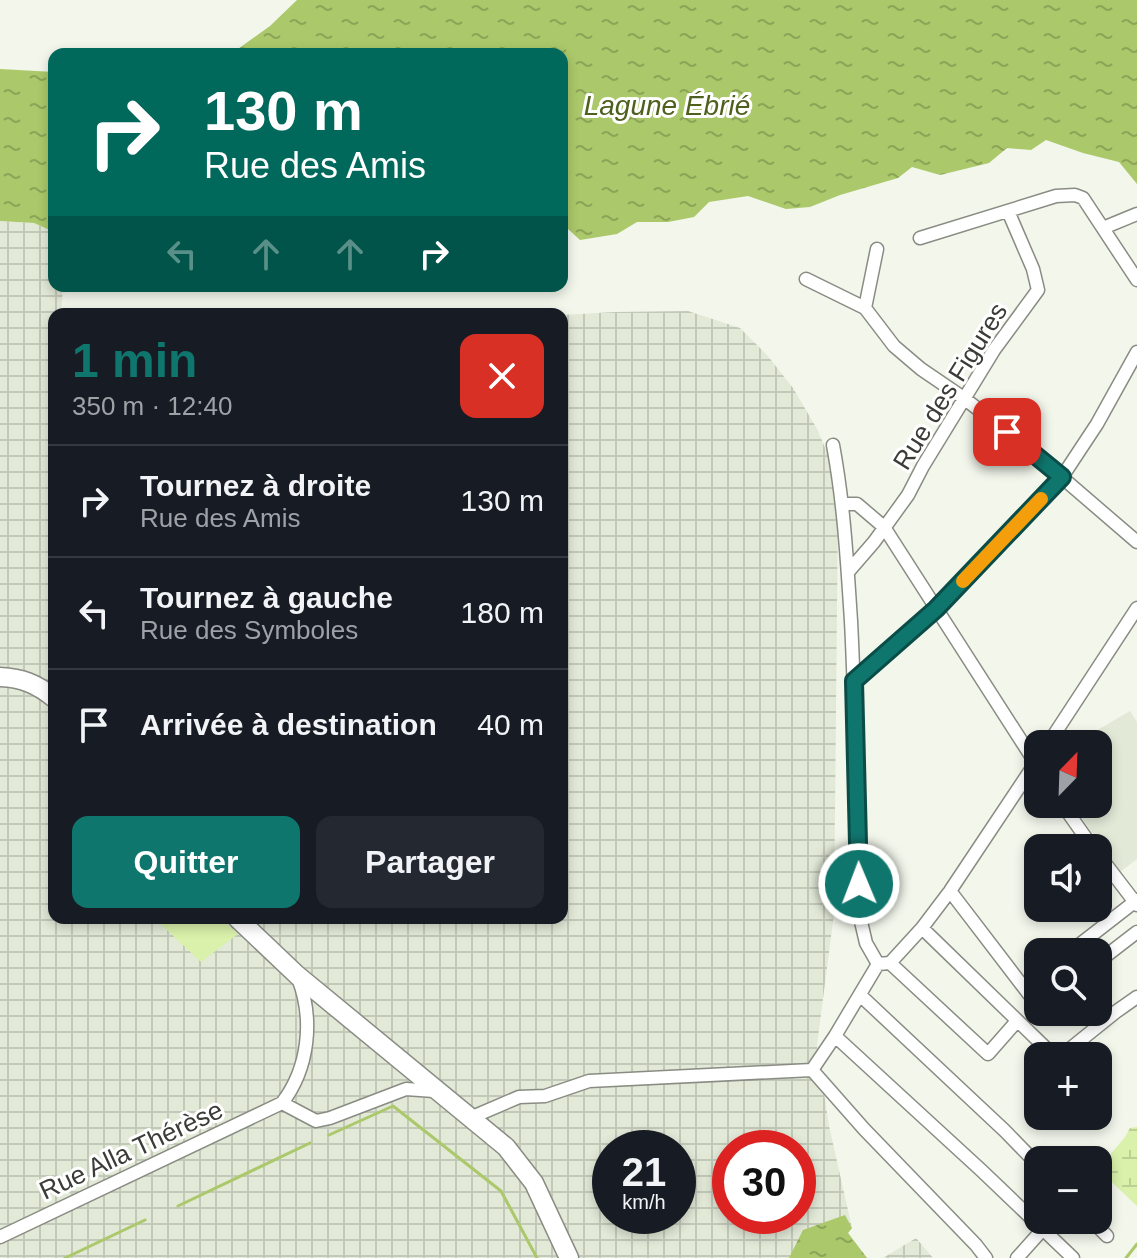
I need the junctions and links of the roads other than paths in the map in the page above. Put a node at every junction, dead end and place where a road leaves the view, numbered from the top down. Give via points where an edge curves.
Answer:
1 (1008, 211) junction
2 (1137, 214) edge
3 (1103, 228) junction
4 (920, 238) dead end
5 (877, 249) dead end
6 (806, 279) dead end
7 (1137, 280) edge
8 (865, 308) junction
9 (1137, 352) edge
10 (965, 399) junction
11 (833, 445) dead end
12 (1062, 477) junction
13 (843, 504) junction
14 (884, 527) junction
15 (1137, 542) edge
16 (848, 572) junction
17 (1137, 608) edge
18 (936, 609) junction
19 (0, 677) edge
20 (854, 681) junction
21 (48, 693) edge
22 (1057, 730) edge
23 (1024, 743) edge
24 (1024, 782) edge
25 (1112, 872) edge
26 (950, 891) junction
27 (1136, 902) edge
28 (243, 924) edge
29 (922, 928) junction
30 (1137, 932) edge
31 (1088, 938) edge
32 (1112, 951) edge
33 (884, 964) junction
34 (297, 975) junction
35 (1024, 987) edge
36 (860, 995) junction
37 (1137, 997) edge
38 (1017, 1021) junction
39 (835, 1036) junction
40 (1039, 1042) edge
41 (1078, 1042) edge
42 (812, 1070) junction
43 (438, 1092) junction
44 (282, 1103) junction
45 (470, 1118) junction
46 (1024, 1151) edge
47 (1024, 1211) edge
48 (1039, 1234) edge
49 (1048, 1234) edge
50 (0, 1237) edge
51 (569, 1258) edge
52 (986, 1258) edge
53 (1017, 1258) edge
54 (1073, 1258) edge

1 - 3 street via 1075,195 1083,198
1 - 4 street
1 - 10 street, Rue des Figures via 1038,290
2 - 3 street
3 - 7 street
5 - 8 street
6 - 8 street
8 - 10 street via 894,346
9 - 12 street
10 - 12 street
10 - 14 street, Rue des Figures
11 - 13 street
12 - 15 street
12 - 18 street
13 - 14 street via 857,504
13 - 16 street
14 - 16 street, Rue des Figures
14 - 18 street
16 - 20 street
17 - 22 street
18 - 20 street
18 - 23 street
19 - 21 street via 25,680
20 - 33 street via 859,913 866,943
24 - 26 street
25 - 27 street
26 - 29 street
26 - 35 street
27 - 31 street
28 - 34 street
29 - 33 street
29 - 38 street
30 - 32 street
33 - 36 street
33 - 38 street via 988,1054
34 - 43 street
34 - 44 street via 307,1010 304,1057
36 - 39 street
36 - 46 street
37 - 41 street
38 - 40 street
39 - 42 street
39 - 47 street
42 - 45 street via 589,1081 545,1096 519,1097
42 - 52 street
43 - 44 street via 406,1089 316,1121
43 - 45 street
44 - 50 street, Rue Alla Thérèse
45 - 51 street via 506,1147 534,1183
48 - 53 street
49 - 54 street

